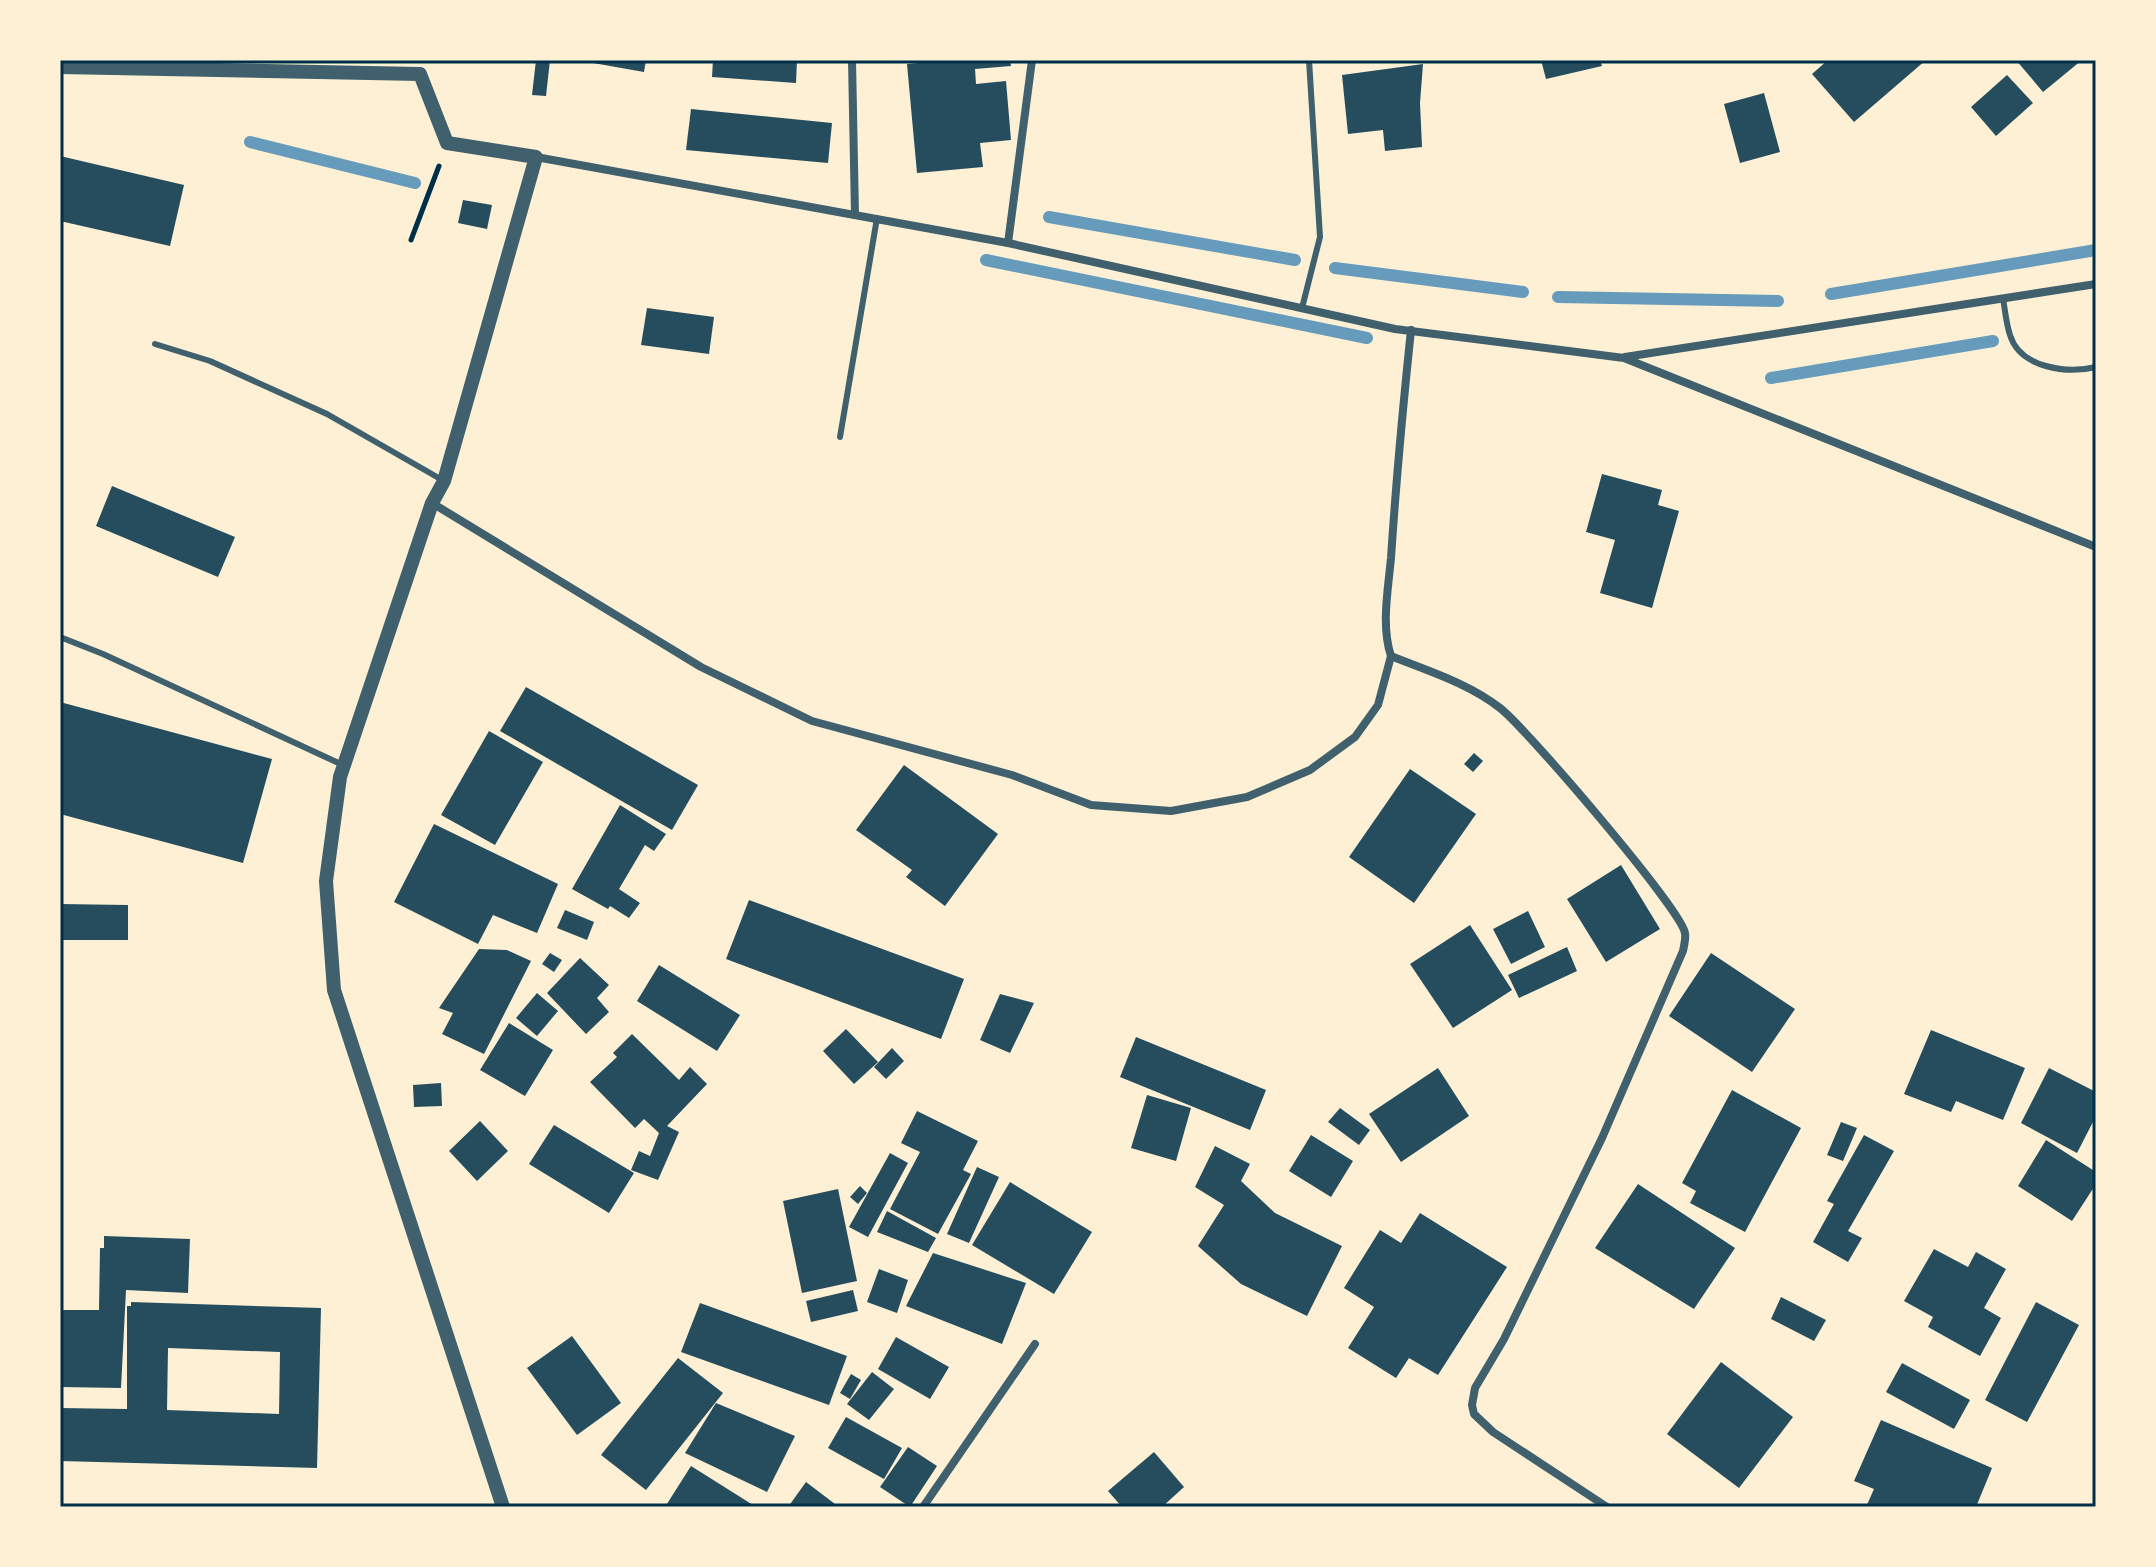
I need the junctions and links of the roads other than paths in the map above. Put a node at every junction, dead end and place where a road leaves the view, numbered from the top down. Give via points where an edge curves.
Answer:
1 (852, 60) edge
2 (1032, 60) edge
3 (1309, 60) edge
4 (60, 67) edge
5 (536, 157) junction
6 (855, 215) junction
7 (877, 218) junction
8 (1008, 243) junction
9 (2096, 284) edge
10 (2003, 298) junction
11 (1302, 308) junction
12 (1411, 330) junction
13 (155, 344) dead end
14 (1624, 358) junction
15 (2096, 367) edge
16 (840, 437) dead end
17 (444, 481) junction
18 (432, 503) junction
19 (2096, 547) edge
20 (60, 637) edge
21 (1391, 656) junction
22 (345, 766) junction
23 (1035, 1344) dead end
24 (503, 1507) edge
25 (923, 1507) edge
26 (1607, 1507) edge

1 - 6 street
2 - 8 street
3 - 11 lane via 1320,237
4 - 5 street via 420,74 447,143
5 - 6 street
5 - 17 street
6 - 7 street
7 - 8 street
7 - 16 lane
8 - 11 street
9 - 10 street
10 - 14 street
10 - 15 lane via 2010,338 2024,356 2044,366
11 - 12 street
12 - 14 street
12 - 21 street via 1388,598 1386,640
13 - 17 lane via 210,361 327,414
14 - 19 street
17 - 18 street
18 - 21 street via 701,667 812,721 1012,775 1091,805 1171,811 1247,797 1310,770 1363,727 1378,705
18 - 22 street
20 - 22 lane
21 - 26 street via 1473,689 1503,710 1587,804 1685,933 1683,951 1602,1138 1475,1388 1472,1405 1493,1432
22 - 24 street via 326,881 334,990
23 - 25 street

